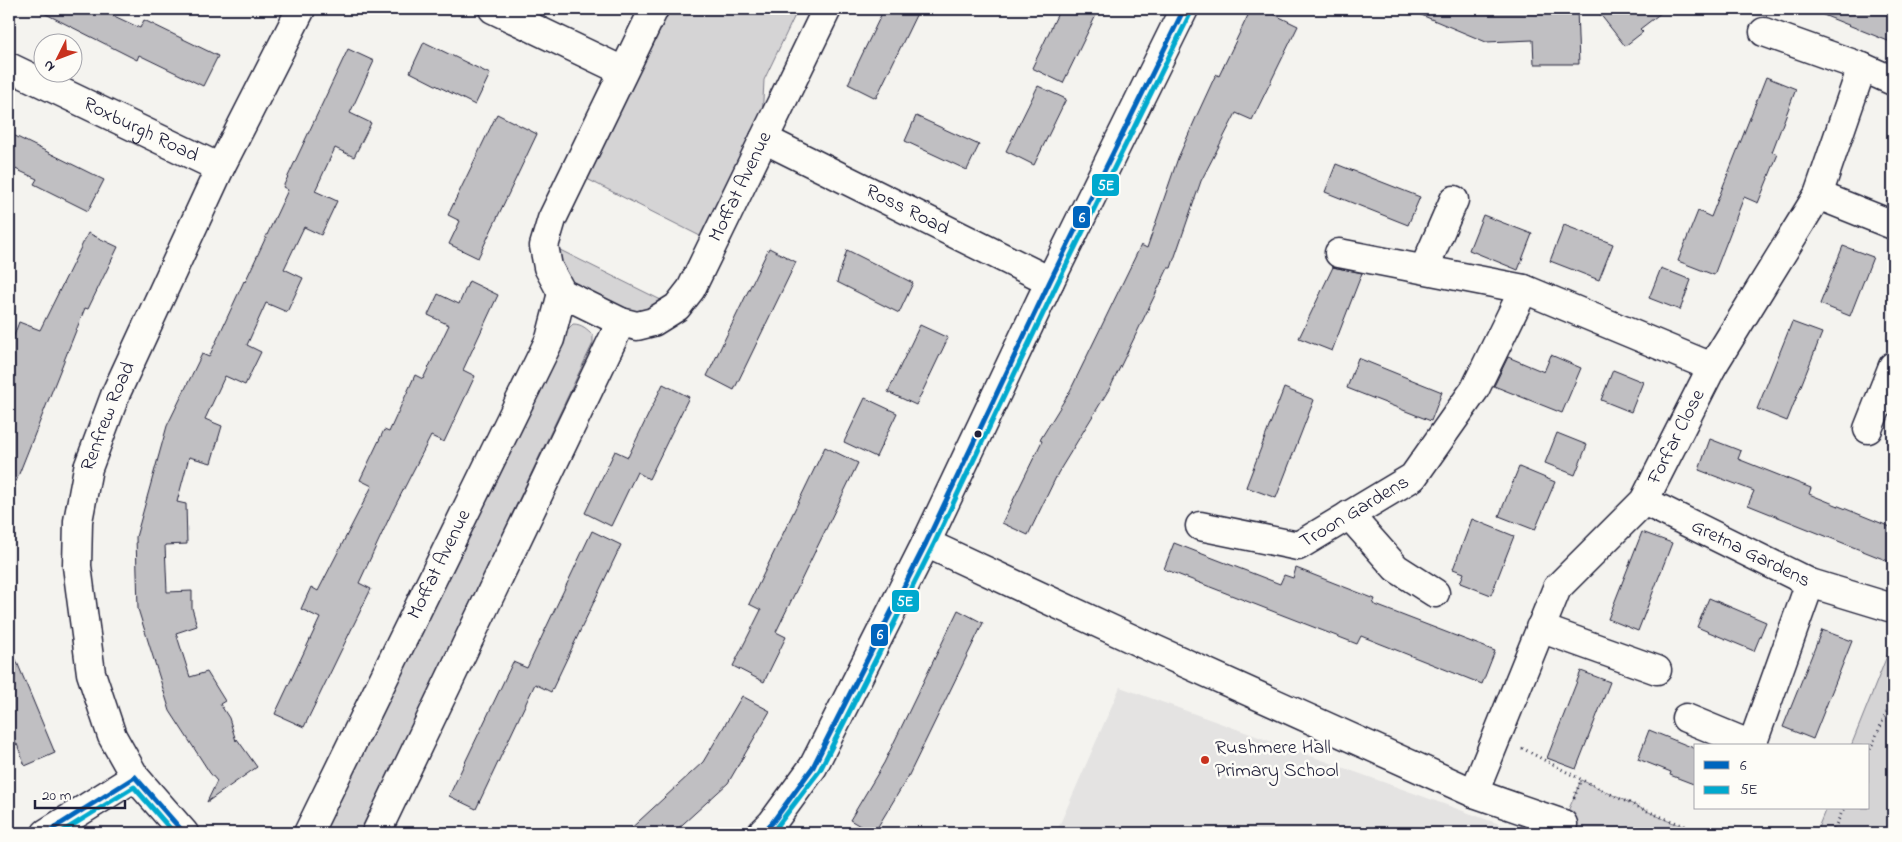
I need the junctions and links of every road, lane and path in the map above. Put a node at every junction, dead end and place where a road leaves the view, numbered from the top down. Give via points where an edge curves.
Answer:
1 (301, 9) edge
2 (493, 9) edge
3 (654, 9) edge
4 (827, 9) edge
5 (1184, 9) edge
6 (1764, 32) dead end
7 (9, 67) edge
8 (1862, 67) junction
9 (623, 71) junction
10 (1893, 81) edge
11 (764, 138) junction
12 (220, 168) junction
13 (1818, 195) junction
14 (1454, 200) dead end
15 (1893, 225) edge
16 (1339, 253) dead end
17 (1424, 269) junction
18 (1050, 281) junction
19 (1524, 289) junction
20 (562, 293) junction
21 (621, 322) junction
22 (1893, 366) edge
23 (1712, 367) junction
24 (1868, 429) dead end
25 (1644, 501) junction
26 (1349, 515) junction
27 (1200, 526) dead end
28 (926, 542) junction
29 (1810, 583) junction
30 (1435, 592) dead end
31 (1889, 607) dead end
32 (1540, 628) junction
33 (1657, 670) dead end
34 (1893, 698) edge
35 (1887, 712) junction
36 (1893, 714) edge
37 (1686, 718) dead end
38 (1498, 735) junction
39 (1751, 744) edge
40 (1753, 744) edge
41 (1870, 750) edge
42 (135, 777) junction
43 (1474, 793) junction
44 (1843, 810) edge
45 (1563, 824) dead end
46 (46, 833) edge
47 (184, 833) edge
48 (308, 833) edge
49 (376, 833) edge
50 (762, 833) edge
51 (1704, 833) edge
52 (1832, 833) edge

1 - 12 street, Renfrew Road
2 - 9 street
3 - 9 street
4 - 11 street, Moffat Avenue
5 - 18 street
6 - 8 street
7 - 12 street, Roxburgh Road
8 - 10 street
8 - 13 street, Forfar Close
9 - 20 street via 552,219 544,246 548,267
11 - 18 street, Ross Road
11 - 21 street, Moffat Avenue via 690,288 677,307 653,322 637,326
12 - 42 street, Renfrew Road via 116,393 88,468 78,521 77,566 91,673 112,736
13 - 15 street
13 - 23 street, Forfar Close
14 - 17 street
16 - 17 street
17 - 19 street
18 - 28 street
19 - 23 street
19 - 26 street, Troon Gardens via 1475,389 1413,477
20 - 21 street, Moffat Avenue
20 - 48 street, Moffat Avenue via 550,339
21 - 49 street
22 - 24 street
23 - 25 street, Forfar Close
25 - 29 street, Gretna Gardens
25 - 32 street, Forfar Close via 1557,588
26 - 27 street, Troon Gardens via 1298,546
26 - 30 street via 1396,568
28 - 43 street
28 - 50 street via 813,767
29 - 31 street
29 - 40 street, Gretna Gardens
32 - 33 street
32 - 38 street, Forfar Close
34 - 35 path
35 - 36 path
35 - 41 path
37 - 39 street
38 - 43 street, Forfar Close
38 - 51 path via 1633,805
42 - 46 street
42 - 47 street, Renfrew Road
43 - 45 street
44 - 52 path

